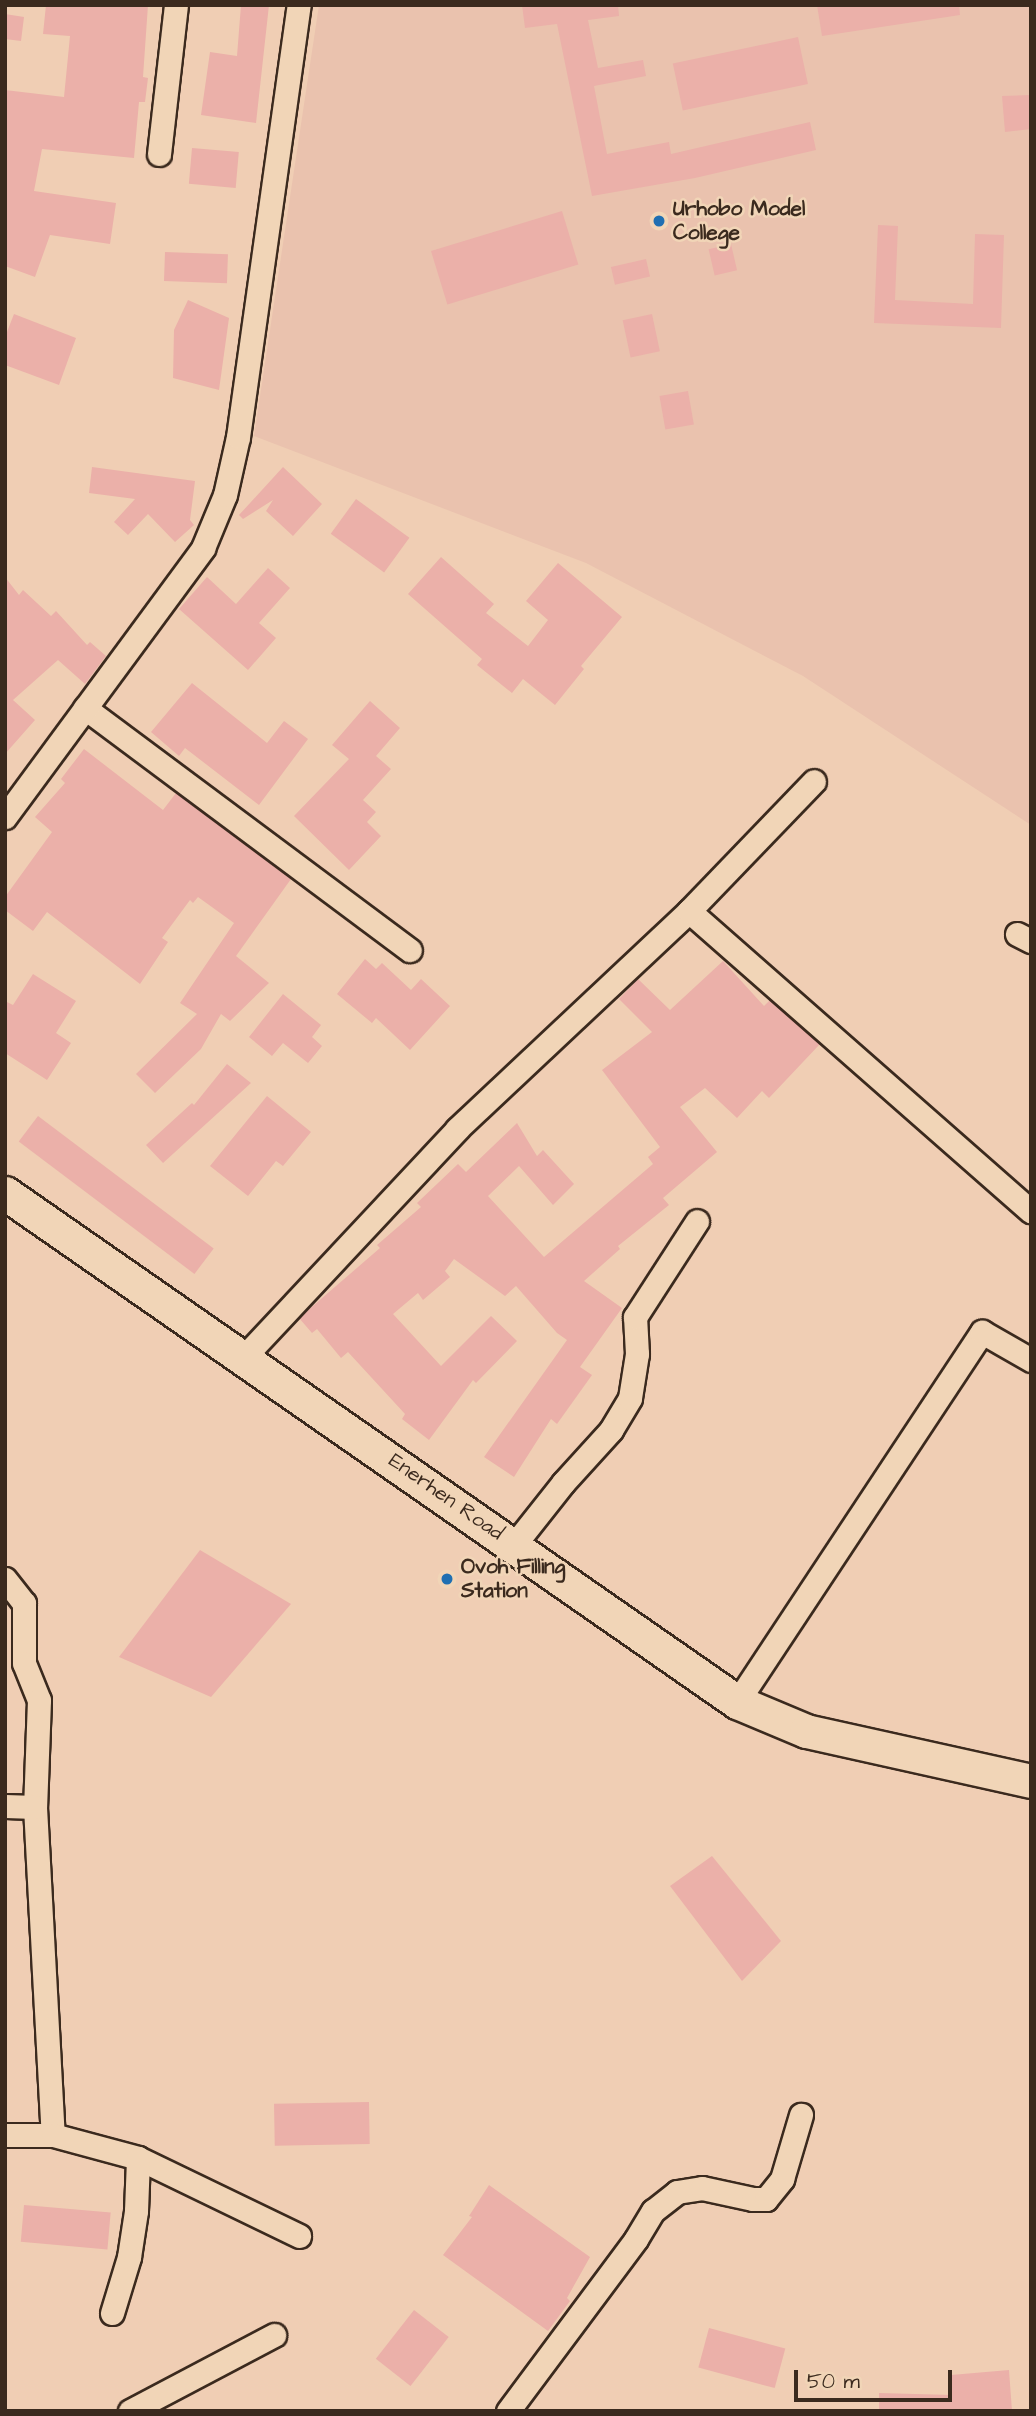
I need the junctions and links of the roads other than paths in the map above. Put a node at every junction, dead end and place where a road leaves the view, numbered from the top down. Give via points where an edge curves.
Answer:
1 (176, 5) edge
2 (299, 5) edge
3 (159, 154) dead end
4 (85, 708) junction
5 (814, 781) dead end
6 (5, 817) edge
7 (688, 911) junction
8 (410, 950) dead end
9 (5, 1194) edge
10 (1031, 1211) edge
11 (697, 1221) dead end
12 (244, 1357) junction
13 (1031, 1360) edge
14 (514, 1545) junction
15 (5, 1579) edge
16 (737, 1702) junction
17 (1031, 1781) edge
18 (5, 1806) edge
19 (35, 1807) junction
20 (801, 2115) dead end
21 (5, 2135) edge
22 (52, 2135) junction
23 (138, 2158) junction
24 (299, 2236) dead end
25 (112, 2313) dead end
26 (274, 2335) dead end
27 (130, 2411) edge
28 (508, 2411) edge

1 - 3 street
2 - 4 street via 239,437 225,495 203,548
4 - 6 street
4 - 8 street
5 - 7 street
7 - 10 street
7 - 12 street via 457,1129
9 - 12 street, Enerhen Road
11 - 14 street via 635,1317 637,1354 630,1398 611,1430
12 - 14 street, Enerhen Road
13 - 16 street via 982,1332
14 - 16 street, Enerhen Road
15 - 19 street via 24,1603 24,1663 39,1700
16 - 17 street, Enerhen Road via 806,1731
18 - 19 street
19 - 22 street
20 - 28 street via 782,2179 766,2199 702,2188 677,2192 653,2211
21 - 22 street
22 - 23 street
23 - 24 street
23 - 25 street via 131,2246
26 - 27 street

